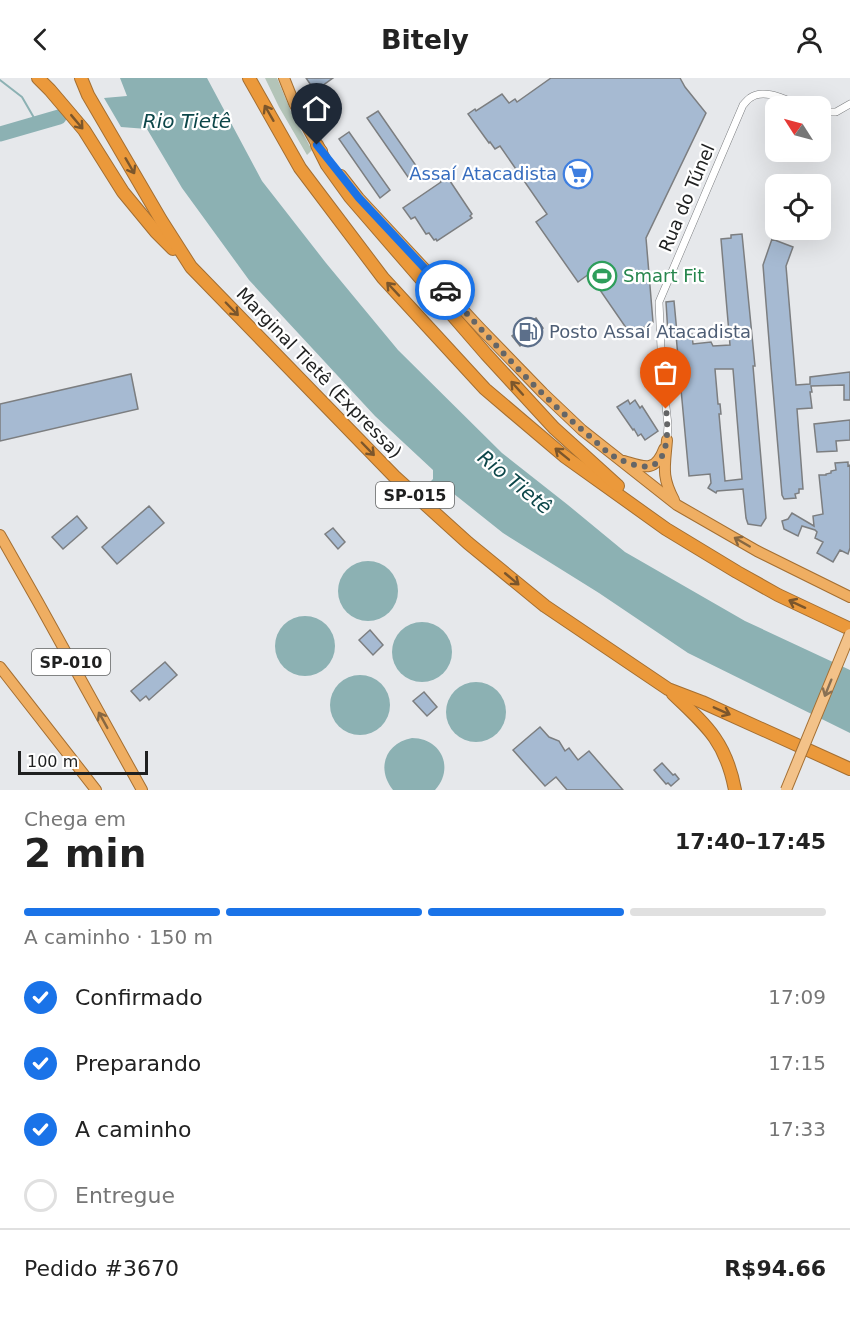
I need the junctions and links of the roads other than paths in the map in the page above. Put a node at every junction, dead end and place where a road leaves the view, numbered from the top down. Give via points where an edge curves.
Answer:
1 (38, 78) edge
2 (81, 78) edge
3 (249, 78) edge
4 (284, 78) edge
5 (773, 96) edge
6 (850, 104) edge
7 (831, 112) edge
8 (317, 145) junction
9 (191, 267) junction
10 (667, 440) junction
11 (617, 459) junction
12 (677, 505) junction
13 (666, 530) junction
14 (0, 535) edge
15 (850, 597) edge
16 (850, 629) edge
17 (850, 634) edge
18 (0, 667) edge
19 (668, 689) junction
20 (850, 770) edge
21 (96, 790) edge
22 (142, 790) edge
23 (735, 790) edge
24 (786, 790) edge

1 -> 9 highway via 84,130 123,192
2 -> 9 highway, Marginal Tietê (Expressa) / SP-015
13 -> 3 highway via 564,456 485,388 383,278 300,168
4 - 8 highway
5 - 10 street, Rua do Túnel via 759,94 743,105 659,302
6 - 7 street
8 - 11 highway via 362,201 519,369
13 -> 8 highway via 554,428 516,387 350,197
9 -> 19 highway, Marginal Tietê (Expressa) / SP-015 via 394,476 468,543 545,606
10 - 11 highway via 653,465 643,467
10 - 12 highway via 666,481
11 - 12 highway
15 -> 12 highway via 757,551
16 -> 13 highway via 768,589
22 -> 14 highway, SP-010
17 -> 24 main road, bridge
18 - 21 highway, SP-010
19 -> 20 highway, Marginal Tietê (Expressa) / SP-015
19 - 23 highway via 712,733 725,755

